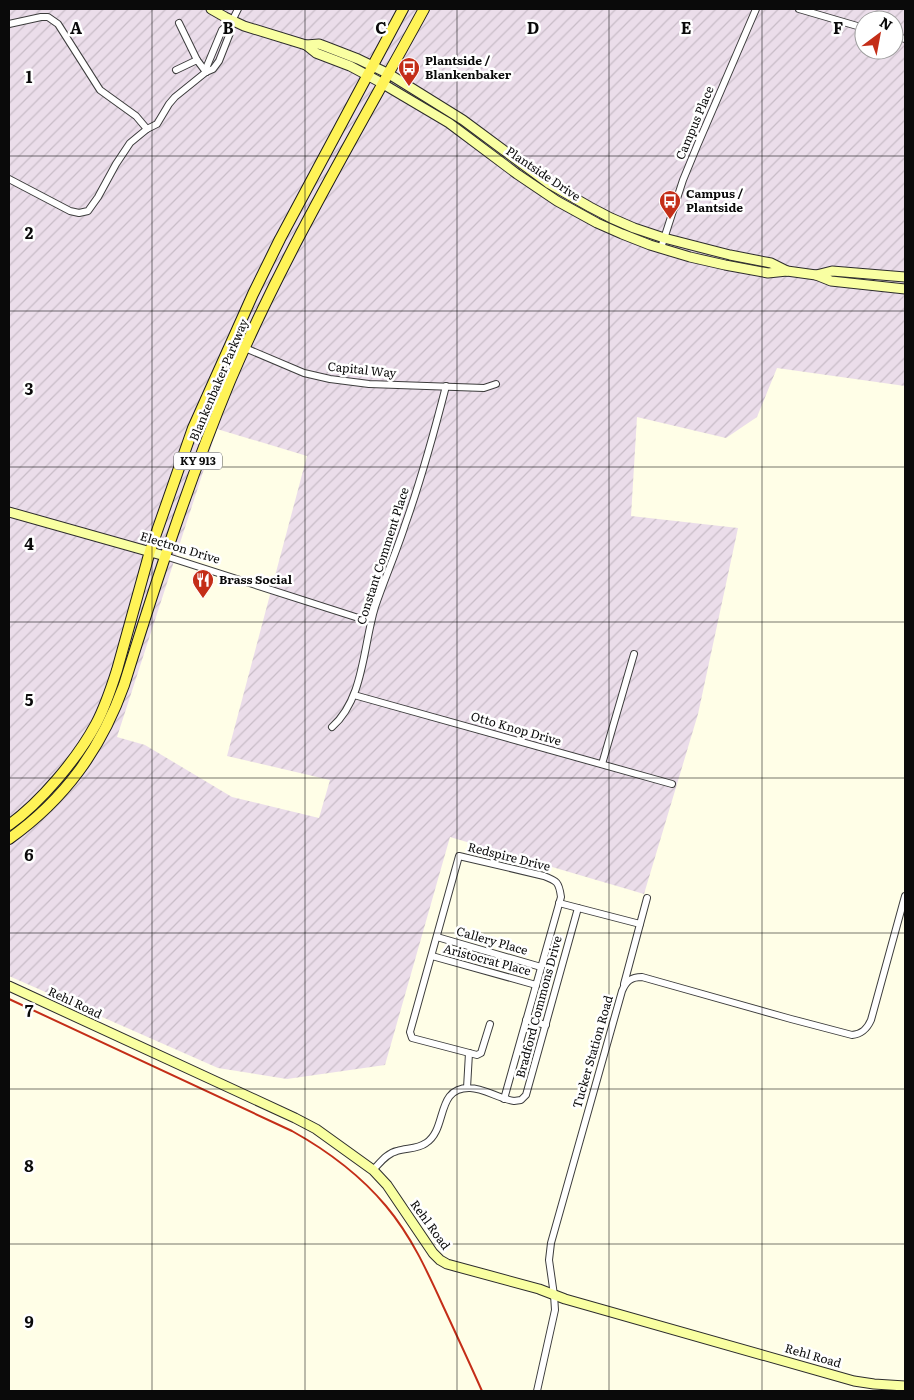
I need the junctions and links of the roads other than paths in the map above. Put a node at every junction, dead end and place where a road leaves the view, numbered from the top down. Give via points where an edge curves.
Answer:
1 (211, 9) edge
2 (238, 9) edge
3 (403, 9) edge
4 (424, 9) edge
5 (756, 9) edge
6 (799, 9) edge
7 (232, 21) junction
8 (11, 24) edge
9 (179, 24) dead end
10 (854, 25) edge
11 (9, 31) edge
12 (306, 45) junction
13 (196, 60) junction
14 (373, 66) junction
15 (176, 70) dead end
16 (206, 72) junction
17 (388, 74) junction
18 (368, 76) junction
19 (383, 84) junction
20 (147, 129) junction
21 (507, 152) junction
22 (500, 161) junction
23 (9, 179) edge
24 (664, 238) junction
25 (661, 248) junction
26 (787, 271) junction
27 (816, 274) junction
28 (894, 276) junction
29 (905, 277) edge
30 (893, 287) junction
31 (905, 288) edge
32 (232, 341) junction
33 (245, 348) junction
34 (496, 384) dead end
35 (446, 386) junction
36 (9, 512) edge
37 (150, 552) junction
38 (165, 556) junction
39 (371, 622) junction
40 (634, 654) dead end
41 (354, 695) junction
42 (332, 727) dead end
43 (602, 764) junction
44 (672, 784) dead end
45 (9, 825) edge
46 (9, 839) edge
47 (905, 896) edge
48 (647, 898) dead end
49 (559, 903) junction
50 (578, 908) junction
51 (640, 924) junction
52 (437, 937) junction
53 (432, 956) junction
54 (541, 967) junction
55 (536, 985) junction
56 (9, 986) edge
57 (623, 987) junction
58 (526, 1020) junction
59 (490, 1024) dead end
60 (546, 1025) junction
61 (470, 1053) junction
62 (467, 1088) junction
63 (504, 1099) junction
64 (373, 1170) junction
65 (554, 1295) junction
66 (905, 1386) edge
67 (537, 1391) edge

1 - 7 street, Plantside Drive
2 - 7 street
3 - 14 main road, Blankenbaker Parkway / KY 913
4 - 17 main road, Blankenbaker Parkway / KY 913
5 - 24 street, Campus Place via 683,180
6 - 10 street
7 - 12 street, Plantside Drive
7 - 16 street via 219,61
8 - 11 street
8 - 20 street via 48,17 58,24 100,90 136,116
9 - 13 street
12 - 14 street, Plantside Drive via 319,44
12 - 18 street, Plantside Drive via 316,53
13 - 15 street
13 - 16 street
14 - 17 street, Plantside Drive
14 - 18 main road, Blankenbaker Parkway / KY 913
16 - 20 street via 175,97 157,124
17 - 19 main road, Blankenbaker Parkway / KY 913
17 - 21 street, Plantside Drive via 463,120
18 - 19 street, Plantside Drive
18 - 32 main road, Blankenbaker Parkway / KY 913 via 280,239
19 - 22 street, Plantside Drive via 449,123
19 - 33 main road, Blankenbaker Parkway / KY 913 via 297,240
20 - 23 street via 130,143 88,211 70,211
21 - 22 street
21 - 24 street, Plantside Drive via 570,196 611,218
22 - 25 street, Plantside Drive via 581,214 614,231
24 - 25 street, Campus Place
24 - 26 street, Plantside Drive via 730,256 771,263
25 - 26 street, Plantside Drive via 746,269 768,273
26 - 27 street, Plantside Drive
27 - 28 street, Plantside Drive via 832,271
27 - 30 street, Plantside Drive via 831,282
28 - 29 street, Plantside Drive
28 - 30 street
30 - 31 street, Plantside Drive
32 - 33 street, Capital Way
32 - 37 main road, Blankenbaker Parkway / KY 913 via 194,428
33 - 35 street, Capital Way via 308,375 368,384
33 - 38 main road, Blankenbaker Parkway / KY 913 via 203,448
34 - 35 street, Capital Way via 484,388
35 - 39 street, Constant Comment Place via 406,524
36 - 37 street, Electron Drive
37 - 38 street, Electron Drive
37 - 45 main road, Blankenbaker Parkway / KY 913 via 117,670 96,724 48,789
38 - 39 street, Electron Drive
38 - 46 main road, Blankenbaker Parkway / KY 913 via 116,708 104,730 65,789
39 - 41 street, Constant Comment Place
40 - 43 street
41 - 42 street, Constant Comment Place via 345,713
41 - 43 street, Otto Knop Drive
43 - 44 street, Otto Knop Drive
47 - 57 street, Tucker Station Road via 871,1020 858,1034 791,1020 642,977 632,978
48 - 51 street
49 - 50 street
49 - 52 street, Redspire Drive via 559,885 554,880 459,856
49 - 54 street, Redspire Drive
50 - 51 street
50 - 60 street, Bradford Commons Drive
51 - 57 street
52 - 53 street, Redspire Drive
52 - 54 street, Callery Place
53 - 55 street, Aristocrat Place
53 - 61 street, Redspire Drive via 410,1032 412,1038
54 - 55 street, Redspire Drive
55 - 58 street, Redspire Drive
56 - 64 street, Rehl Road via 295,1118
57 - 65 street, Tucker Station Road via 551,1244 549,1260
58 - 60 street
58 - 63 street, Redspire Drive
59 - 61 street via 481,1052 478,1055
60 - 63 street, Bradford Commons Drive via 526,1095 521,1100
61 - 62 street
62 - 63 street
62 - 64 street via 449,1096 431,1139 419,1147 395,1151
64 - 65 street, Rehl Road via 440,1260
65 - 66 street, Rehl Road via 854,1381
65 - 67 street, Tucker Station Road via 554,1316

